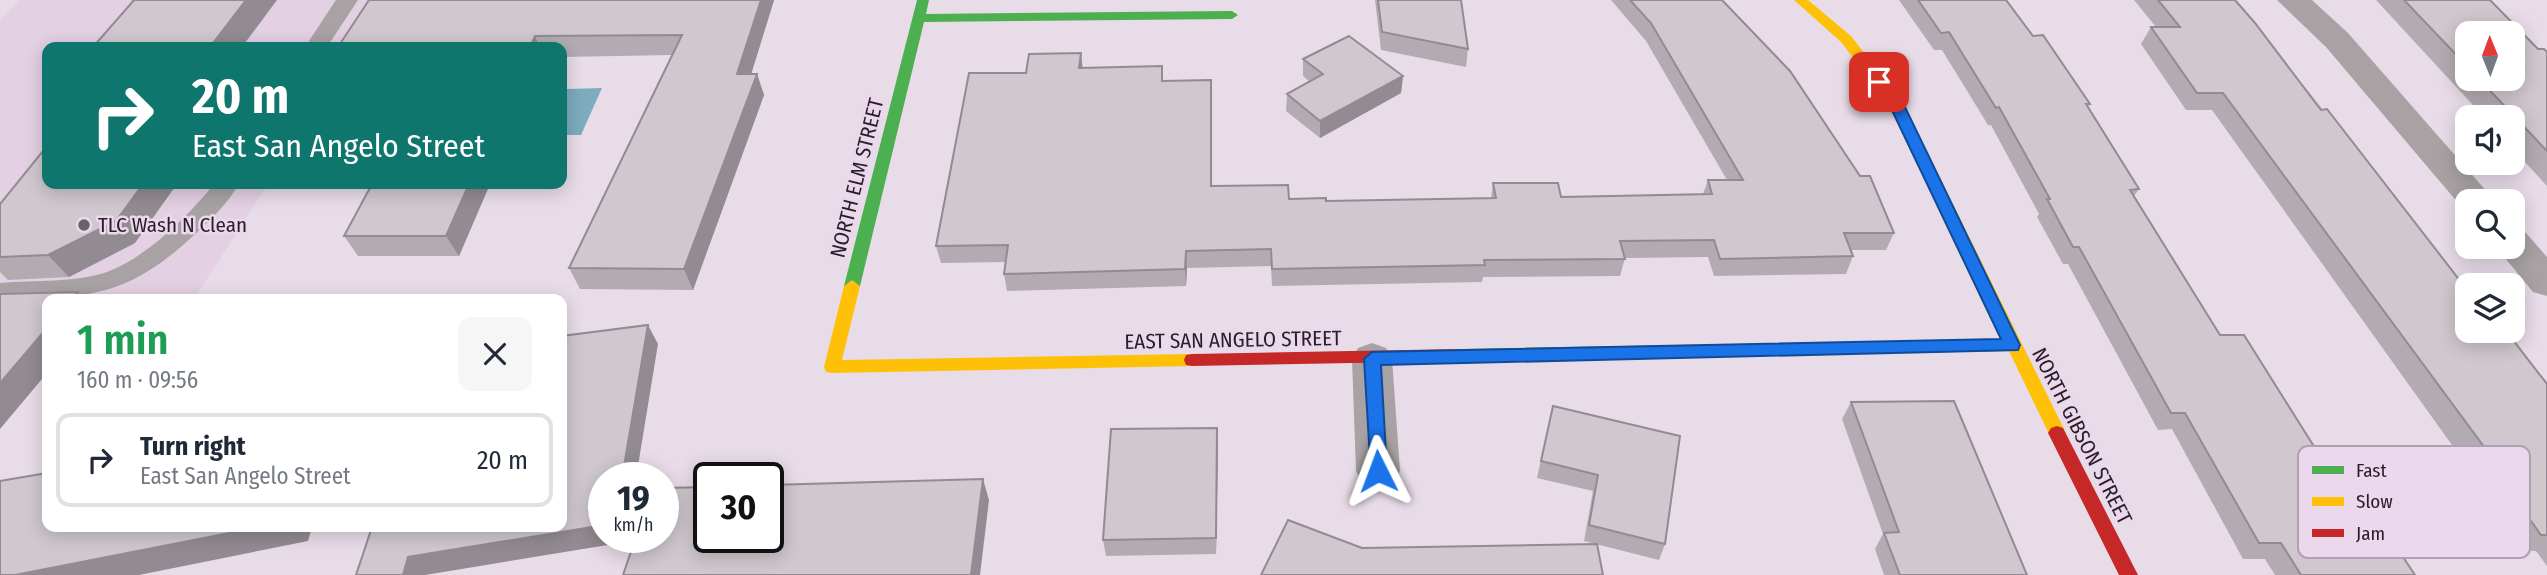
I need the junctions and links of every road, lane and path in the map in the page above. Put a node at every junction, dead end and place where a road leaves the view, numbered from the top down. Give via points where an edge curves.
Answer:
1 (347, 0) edge
2 (922, 0) edge
3 (1800, 0) edge
4 (2293, 0) edge
5 (1233, 15) dead end
6 (918, 18) junction
7 (319, 42) edge
8 (223, 189) edge
9 (2467, 189) edge
10 (2525, 257) edge
11 (2547, 282) edge
12 (0, 293) edge
13 (2012, 345) junction
14 (1372, 359) junction
15 (832, 367) joint
16 (1378, 471) dead end
17 (2129, 575) edge

1 - 7 lane
2 - 6 street, NORTH ELM STREET
3 - 13 street, NORTH GIBSON STREET via 1846,40 1896,103
4 - 9 street via 2337,40
5 - 6 street
6 - 15 street, NORTH ELM STREET
8 - 12 lane via 159,251 118,278
10 - 11 street
13 - 14 street, EAST SAN ANGELO STREET
13 - 17 street, NORTH GIBSON STREET
14 - 15 street, EAST SAN ANGELO STREET
14 - 16 street

